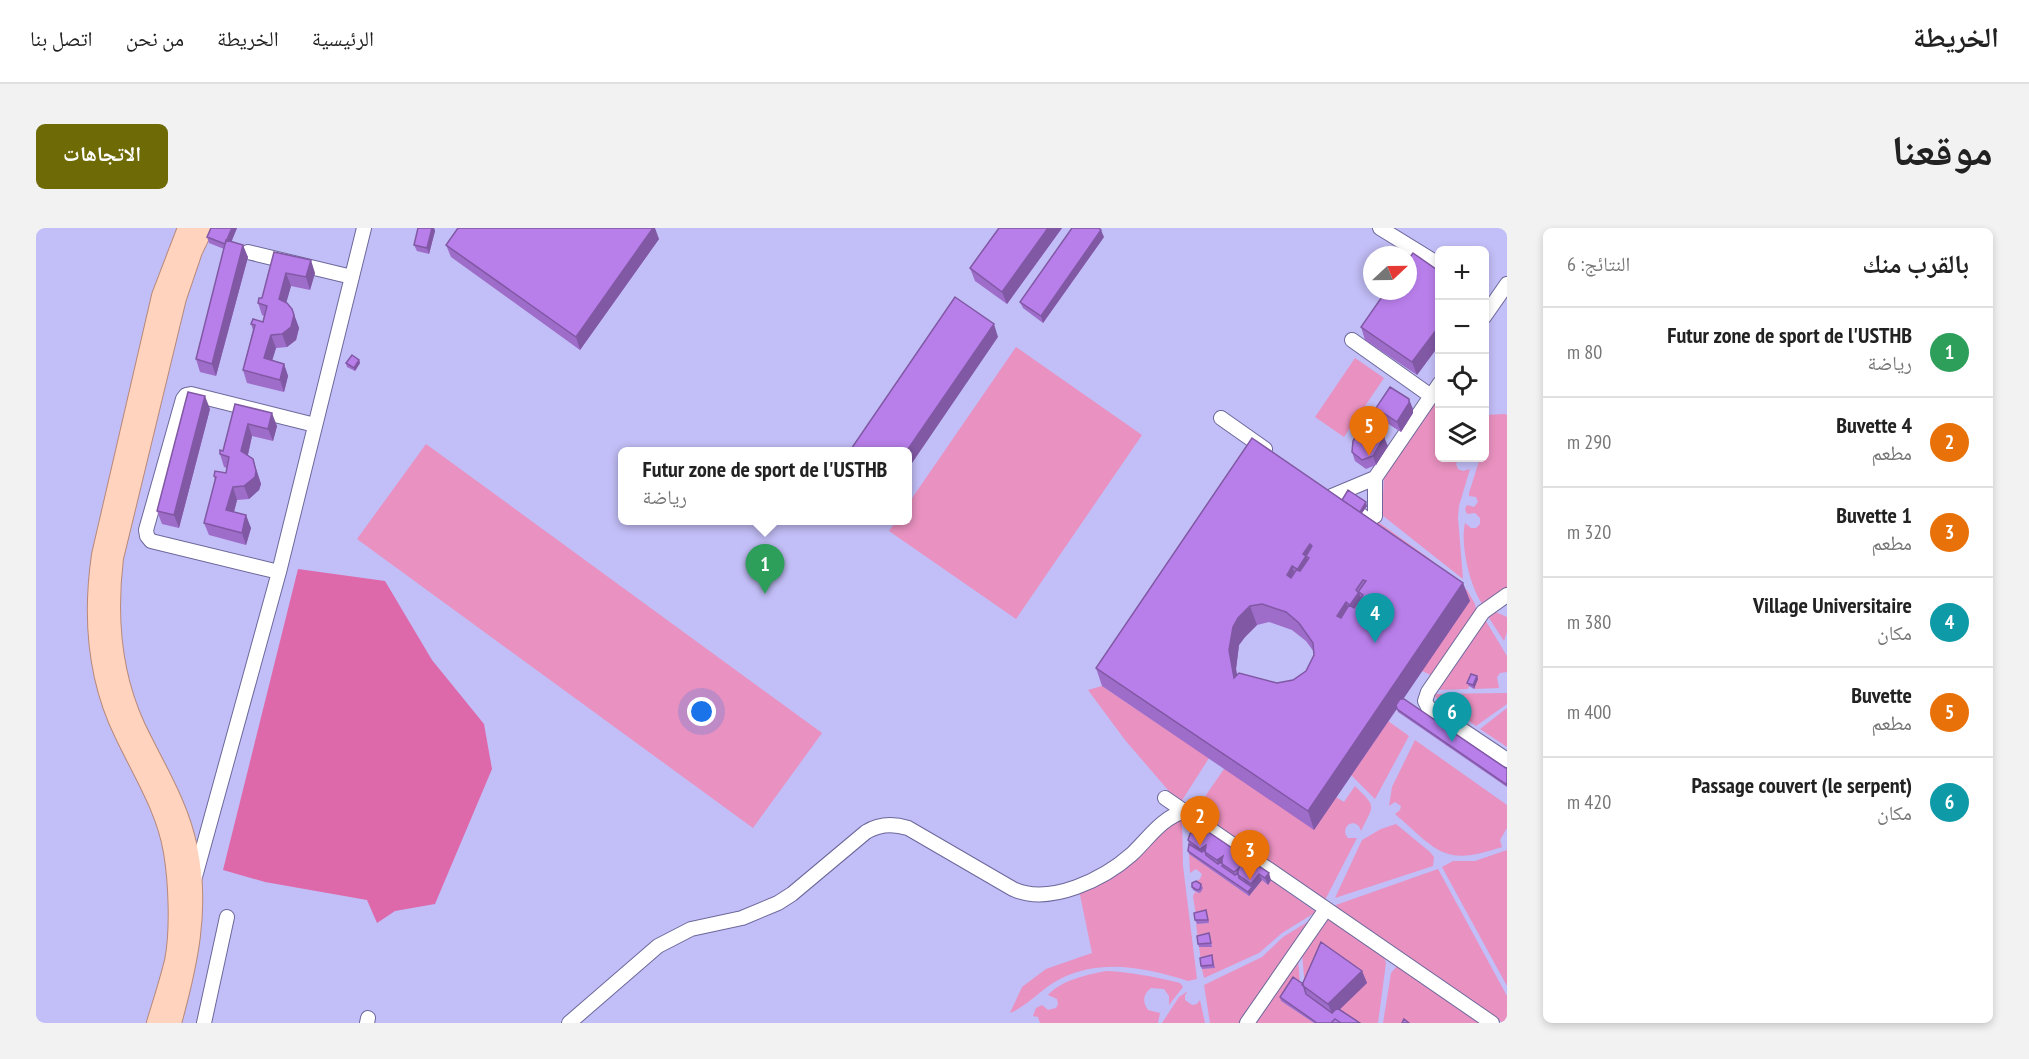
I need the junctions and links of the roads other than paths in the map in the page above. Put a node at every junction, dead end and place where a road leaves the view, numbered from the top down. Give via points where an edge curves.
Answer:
1 (187, 228) edge
2 (204, 228) edge
3 (364, 228) edge
4 (1380, 228) edge
5 (248, 252) dead end
6 (1435, 262) edge
7 (352, 277) junction
8 (1507, 284) edge
9 (1489, 299) edge
10 (1352, 340) dead end
11 (1435, 390) edge
12 (1431, 396) junction
13 (1221, 418) dead end
14 (315, 425) junction
15 (1274, 455) edge
16 (1375, 478) junction
17 (1332, 496) edge
18 (1361, 515) edge
19 (279, 572) junction
20 (1507, 595) edge
21 (1507, 760) edge
22 (1165, 798) dead end
23 (1185, 811) junction
24 (193, 885) junction
25 (1326, 909) junction
26 (226, 917) dead end
27 (156, 1023) edge
28 (172, 1023) edge
29 (204, 1023) edge
30 (569, 1023) edge
31 (1247, 1023) edge
32 (1492, 1023) edge

1 - 27 main road via 161,296 96,587 98,645 109,698 162,814 173,853 177,942
2 - 24 main road via 177,298 114,558 110,620 123,694 178,813 189,850
3 - 7 lane
4 - 6 lane
5 - 7 lane
7 - 14 lane
8 - 9 lane
10 - 12 lane
11 - 12 lane
12 - 16 lane
13 - 15 lane
14 - 19 lane
14 - 19 lane via 186,395 146,530 151,541
16 - 17 lane
16 - 18 lane via 1376,516 1367,520
19 - 24 lane
20 - 21 lane via 1483,612 1425,701 1428,707
22 - 23 lane
23 - 25 lane
23 - 30 lane via 1168,817 1133,853 1102,875 1078,886 1040,895 1013,889 908,828 894,824 879,826 866,832 778,903 748,916 691,929 658,946
24 - 28 main road via 191,944
25 - 31 lane
25 - 32 lane
26 - 29 lane

